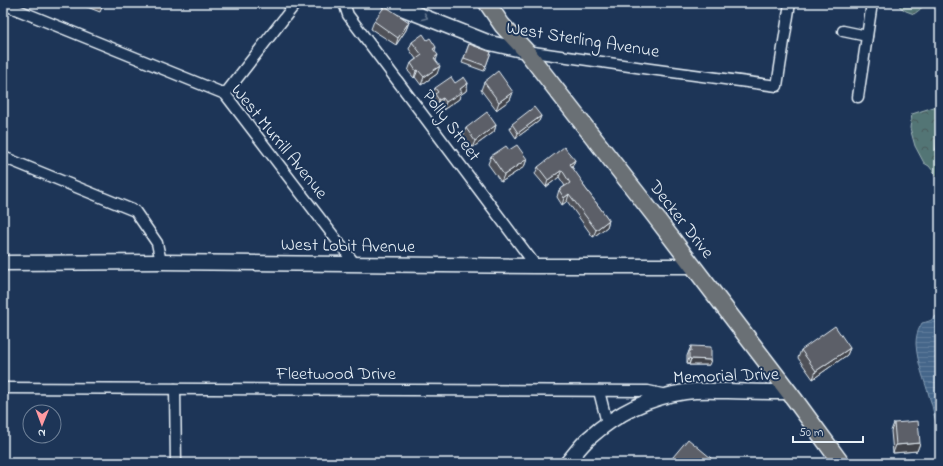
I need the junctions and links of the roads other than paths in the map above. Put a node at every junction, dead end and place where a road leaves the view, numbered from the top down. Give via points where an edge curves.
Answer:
1 (296, 3) edge
2 (344, 3) edge
3 (389, 3) edge
4 (487, 3) edge
5 (790, 3) edge
6 (872, 3) edge
7 (4, 4) edge
8 (843, 31) dead end
9 (867, 36) junction
10 (526, 51) junction
11 (225, 94) junction
12 (858, 97) dead end
13 (3, 157) edge
14 (161, 262) junction
15 (3, 263) edge
16 (355, 264) junction
17 (536, 266) junction
18 (693, 266) junction
19 (3, 388) edge
20 (175, 389) junction
21 (599, 391) junction
22 (789, 392) junction
23 (668, 395) junction
24 (607, 423) junction
25 (176, 463) edge
26 (567, 463) edge
27 (841, 463) edge

1 - 11 street
2 - 17 street, Polly Street via 348,15
3 -> 10 street, West Sterling Avenue via 490,43
4 - 10 main road, Decker Drive via 502,25
5 - 10 street, West Sterling Avenue via 777,86
6 - 9 street
7 - 11 street, West Murrill Avenue
8 - 9 street
9 - 12 street
10 - 18 main road, Decker Drive
11 - 16 street, West Murrill Avenue
13 - 14 street via 135,211 157,243
14 - 15 street, West Lobit Avenue
14 - 16 street, West Lobit Avenue
16 - 17 street, West Lobit Avenue
17 - 18 street, West Lobit Avenue
18 - 22 main road, Decker Drive
19 - 20 street, Fleetwood Drive
20 - 21 street, Fleetwood Drive
20 - 25 street
21 - 23 street, Fleetwood Drive via 648,391
21 - 24 street
22 - 23 street, Memorial Drive via 713,391
22 - 27 main road, Decker Drive
23 - 24 street, Memorial Drive via 633,408
24 - 26 street, Memorial Drive via 588,439

